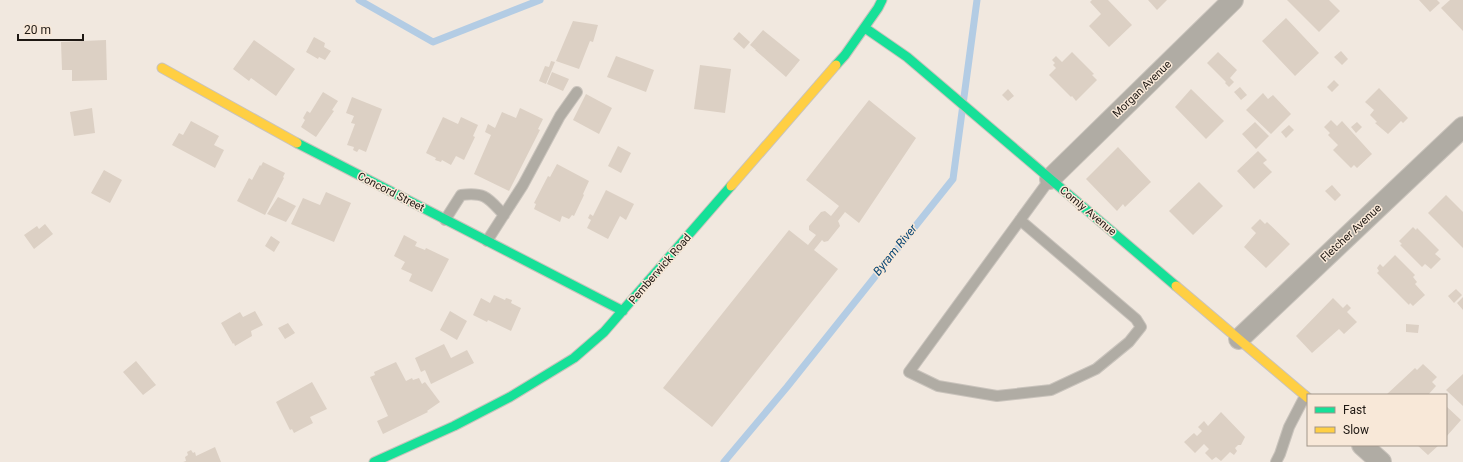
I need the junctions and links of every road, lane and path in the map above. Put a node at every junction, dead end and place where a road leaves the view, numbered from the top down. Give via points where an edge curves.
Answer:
1 (882, 0) edge
2 (1233, 0) edge
3 (865, 28) junction
4 (162, 68) dead end
5 (576, 92) dead end
6 (1463, 127) edge
7 (1050, 178) junction
8 (504, 215) junction
9 (445, 220) junction
10 (1020, 220) junction
11 (487, 241) junction
12 (623, 311) junction
13 (1239, 339) junction
14 (1306, 397) edge
15 (1363, 446) edge
16 (374, 462) edge
17 (1276, 462) edge
18 (1381, 462) edge

1 - 3 street, Pemberwick Road
2 - 7 street, Morgan Avenue
3 - 7 street, Comly Avenue via 908,58
3 - 12 street, Pemberwick Road via 845,56
4 - 9 street, Concord Street via 280,134
5 - 8 lane
6 - 13 street, Fletcher Avenue
7 - 10 lane
7 - 13 street, Comly Avenue
8 - 9 lane via 489,199 476,193 461,195
8 - 11 lane
9 - 11 street, Concord Street
10 - 10 lane via 937,334 909,372 938,386 997,396 1051,390 1096,369 1129,342 1141,327 1136,319
11 - 12 street, Concord Street
12 - 16 street, Pemberwick Road via 604,332 574,358 540,380 454,426
13 - 14 street, Comly Avenue
14 - 17 lane via 1289,427
15 - 18 street

